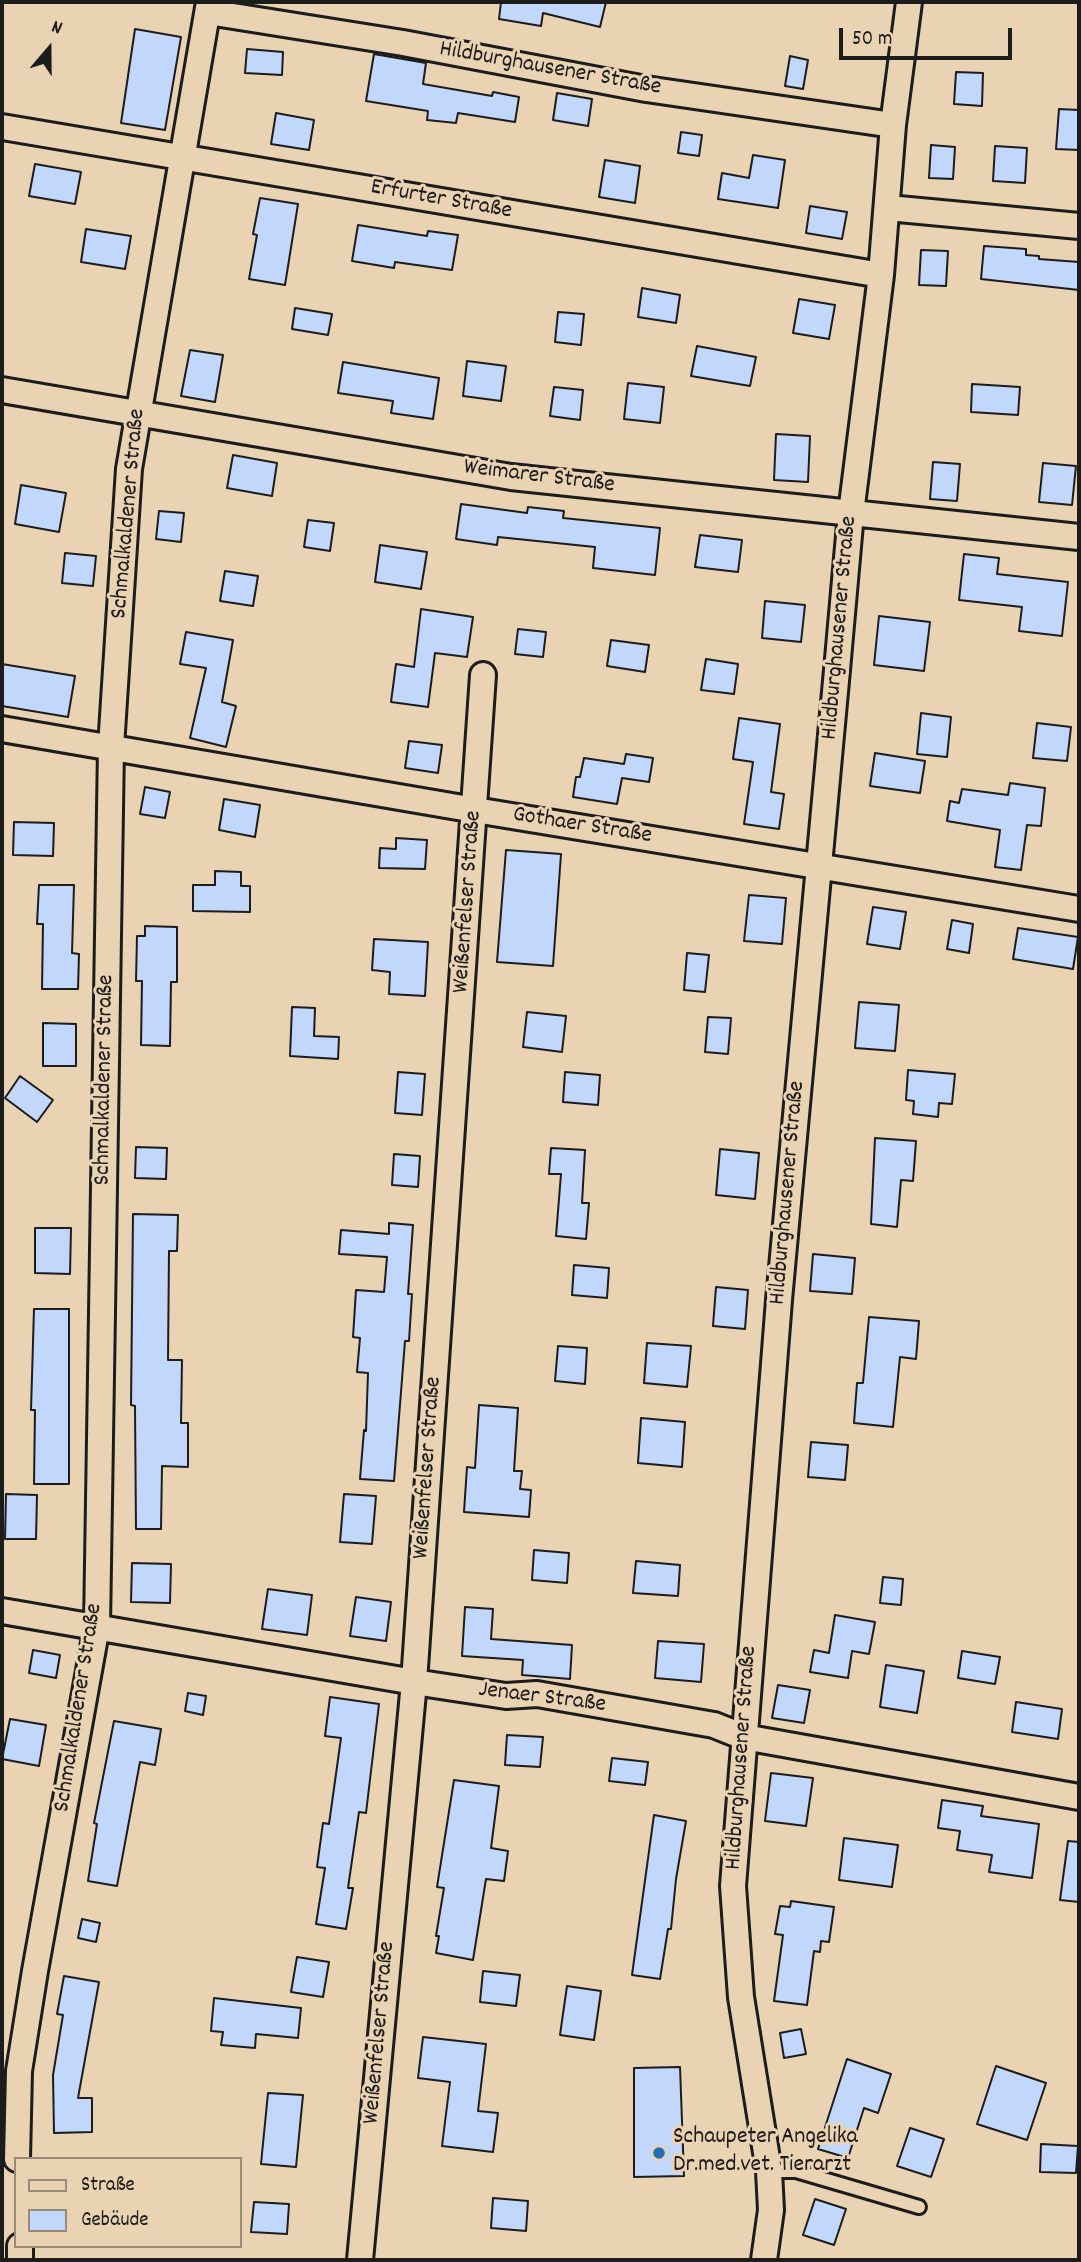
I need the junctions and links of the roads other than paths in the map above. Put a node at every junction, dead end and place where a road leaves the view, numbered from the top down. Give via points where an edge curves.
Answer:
1 (909, 2) edge
2 (209, 7) edge
3 (893, 125) junction
4 (2, 127) edge
5 (183, 158) junction
6 (888, 208) junction
7 (1079, 226) edge
8 (881, 275) junction
9 (2, 390) edge
10 (138, 413) junction
11 (851, 513) junction
12 (1079, 537) edge
13 (483, 675) dead end
14 (2, 729) edge
15 (111, 747) junction
16 (475, 810) junction
17 (820, 865) junction
18 (1079, 909) edge
19 (2, 1611) edge
20 (97, 1626) junction
21 (414, 1682) junction
22 (744, 1737) junction
23 (1079, 1797) edge
24 (17, 2157) edge
25 (769, 2171) junction
26 (919, 2207) dead end
27 (360, 2260) edge
28 (764, 2260) edge

1 - 3 street, Hildburghausener Straße
2 - 3 street, Hildburghausener Straße via 646,89
2 - 5 street, Schmalkaldener Straße
3 - 6 street, Hildburghausener Straße
4 - 5 street, Erfurter Straße
5 - 8 street, Erfurter Straße
5 - 10 street, Schmalkaldener Straße
6 - 7 street
6 - 8 street, Hildburghausener Straße
8 - 11 street, Hildburghausener Straße
9 - 10 street, Weimarer Straße
10 - 11 street, Weimarer Straße via 510,477
10 - 15 street, Schmalkaldener Straße via 129,469
11 - 12 street, Weimarer Straße
11 - 17 street, Hildburghausener Straße
13 - 16 street, Weißenfelser Straße
14 - 15 street, Gothaer Straße
15 - 16 street, Gothaer Straße
15 - 20 street, Schmalkaldener Straße
16 - 17 street, Gothaer Straße
16 - 21 street, Weißenfelser Straße
17 - 18 street, Gothaer Straße
17 - 22 street, Hildburghausener Straße
19 - 20 street, Jenaer Straße
20 - 21 street, Jenaer Straße
20 - 24 street, Schmalkaldener Straße via 19,2071
21 - 22 street, Jenaer Straße via 506,1696 537,1694 714,1725
21 - 27 street, Weißenfelser Straße
22 - 23 street, Jenaer Straße
22 - 25 street, Hildburghausener Straße via 733,1886 741,1997
25 - 26 lane via 796,2171
25 - 28 street, Hildburghausener Straße via 771,2210

